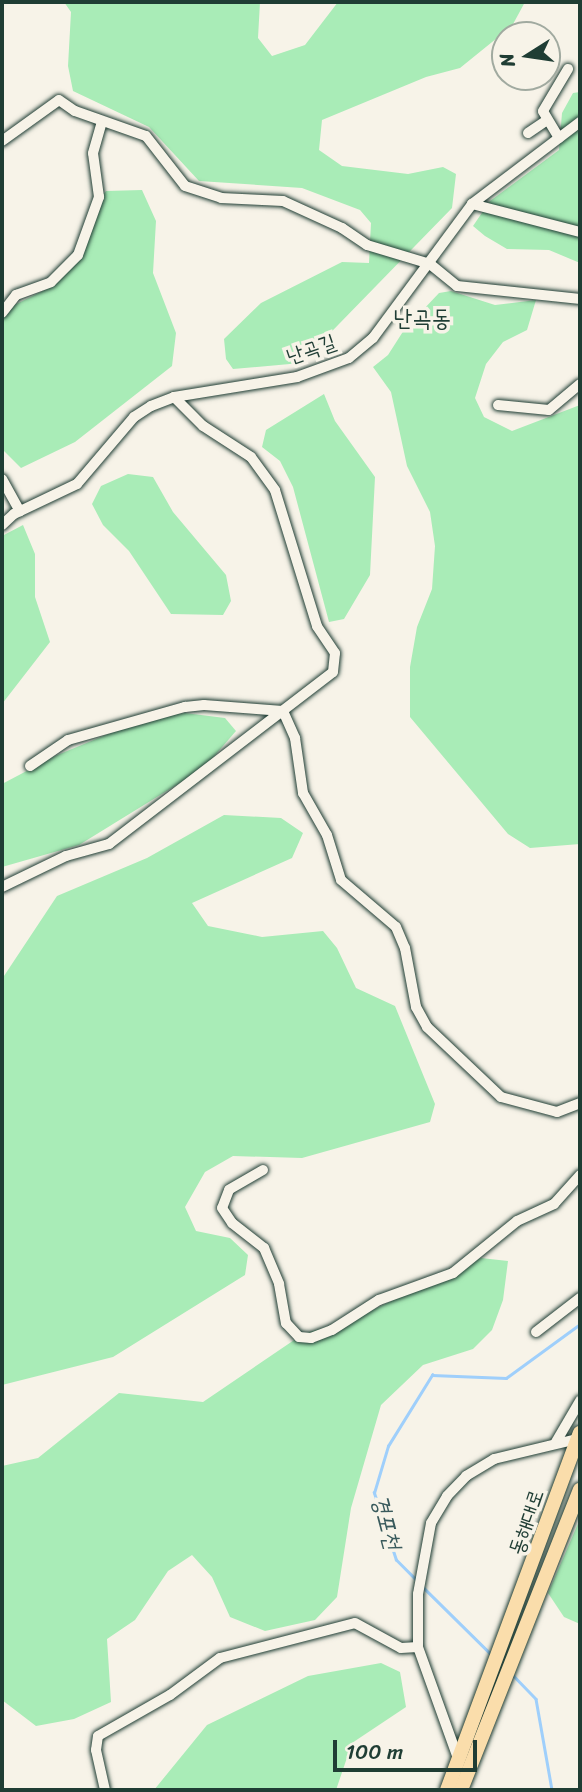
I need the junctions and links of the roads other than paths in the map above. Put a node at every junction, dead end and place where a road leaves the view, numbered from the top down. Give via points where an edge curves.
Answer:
1 (568, 69) dead end
2 (546, 121) junction
3 (102, 122) junction
4 (580, 122) edge
5 (528, 133) dead end
6 (559, 138) junction
7 (2, 141) edge
8 (472, 204) junction
9 (580, 232) edge
10 (430, 264) junction
11 (580, 299) edge
12 (2, 313) edge
13 (580, 384) edge
14 (174, 397) junction
15 (498, 405) dead end
16 (2, 479) edge
17 (20, 511) junction
18 (2, 525) edge
19 (283, 711) junction
20 (30, 766) dead end
21 (2, 887) edge
22 (579, 1103) edge
23 (580, 1115) edge
24 (263, 1170) dead end
25 (580, 1175) edge
26 (580, 1297) edge
27 (537, 1332) dead end
28 (580, 1401) edge
29 (579, 1436) edge
30 (556, 1442) junction
31 (580, 1490) edge
32 (418, 1647) junction
33 (495, 1688) junction
34 (459, 1762) junction
35 (466, 1786) edge
36 (105, 1790) edge
37 (447, 1790) edge

1 - 2 street via 542,111
2 - 5 street
2 - 6 street
3 - 7 street via 59,100
3 - 10 street via 146,136 185,186 221,198 283,201 367,245
3 - 12 street via 93,153 99,198 78,255 51,282 16,295
4 - 6 street, 난곡길
6 - 8 street, 난곡길
8 - 9 street
8 - 10 street, 난곡길
10 - 11 street via 457,286
10 - 14 street, 난곡길 via 373,338 349,358 297,377
13 - 15 street via 549,410
14 - 17 street, 난곡길 via 134,417 77,484
14 - 19 street via 265,473 297,551 317,626 335,653 329,678
16 - 17 street
17 - 18 street, 난곡길
19 - 20 street via 185,708 68,740
19 - 21 street via 109,844 66,856
19 - 22 street via 295,738 303,793 327,835 341,880 396,927 405,948 416,1007 427,1027 501,1097 557,1112
22 - 23 street
24 - 25 street via 229,1189 222,1208 269,1256 286,1323 299,1338 332,1330 380,1300 453,1273 517,1221 554,1204
26 - 27 street
28 - 30 street
29 - 30 street
29 - 33 highway, 동해대로 via 512,1625
30 - 32 street via 494,1459 466,1476 431,1523 418,1594
31 - 33 highway, 동해대로 via 520,1643
32 - 34 street
32 - 36 street via 401,1648 355,1623 220,1658 170,1695 98,1736 96,1750
33 - 34 highway
33 - 35 highway
34 - 35 highway
34 - 37 highway

